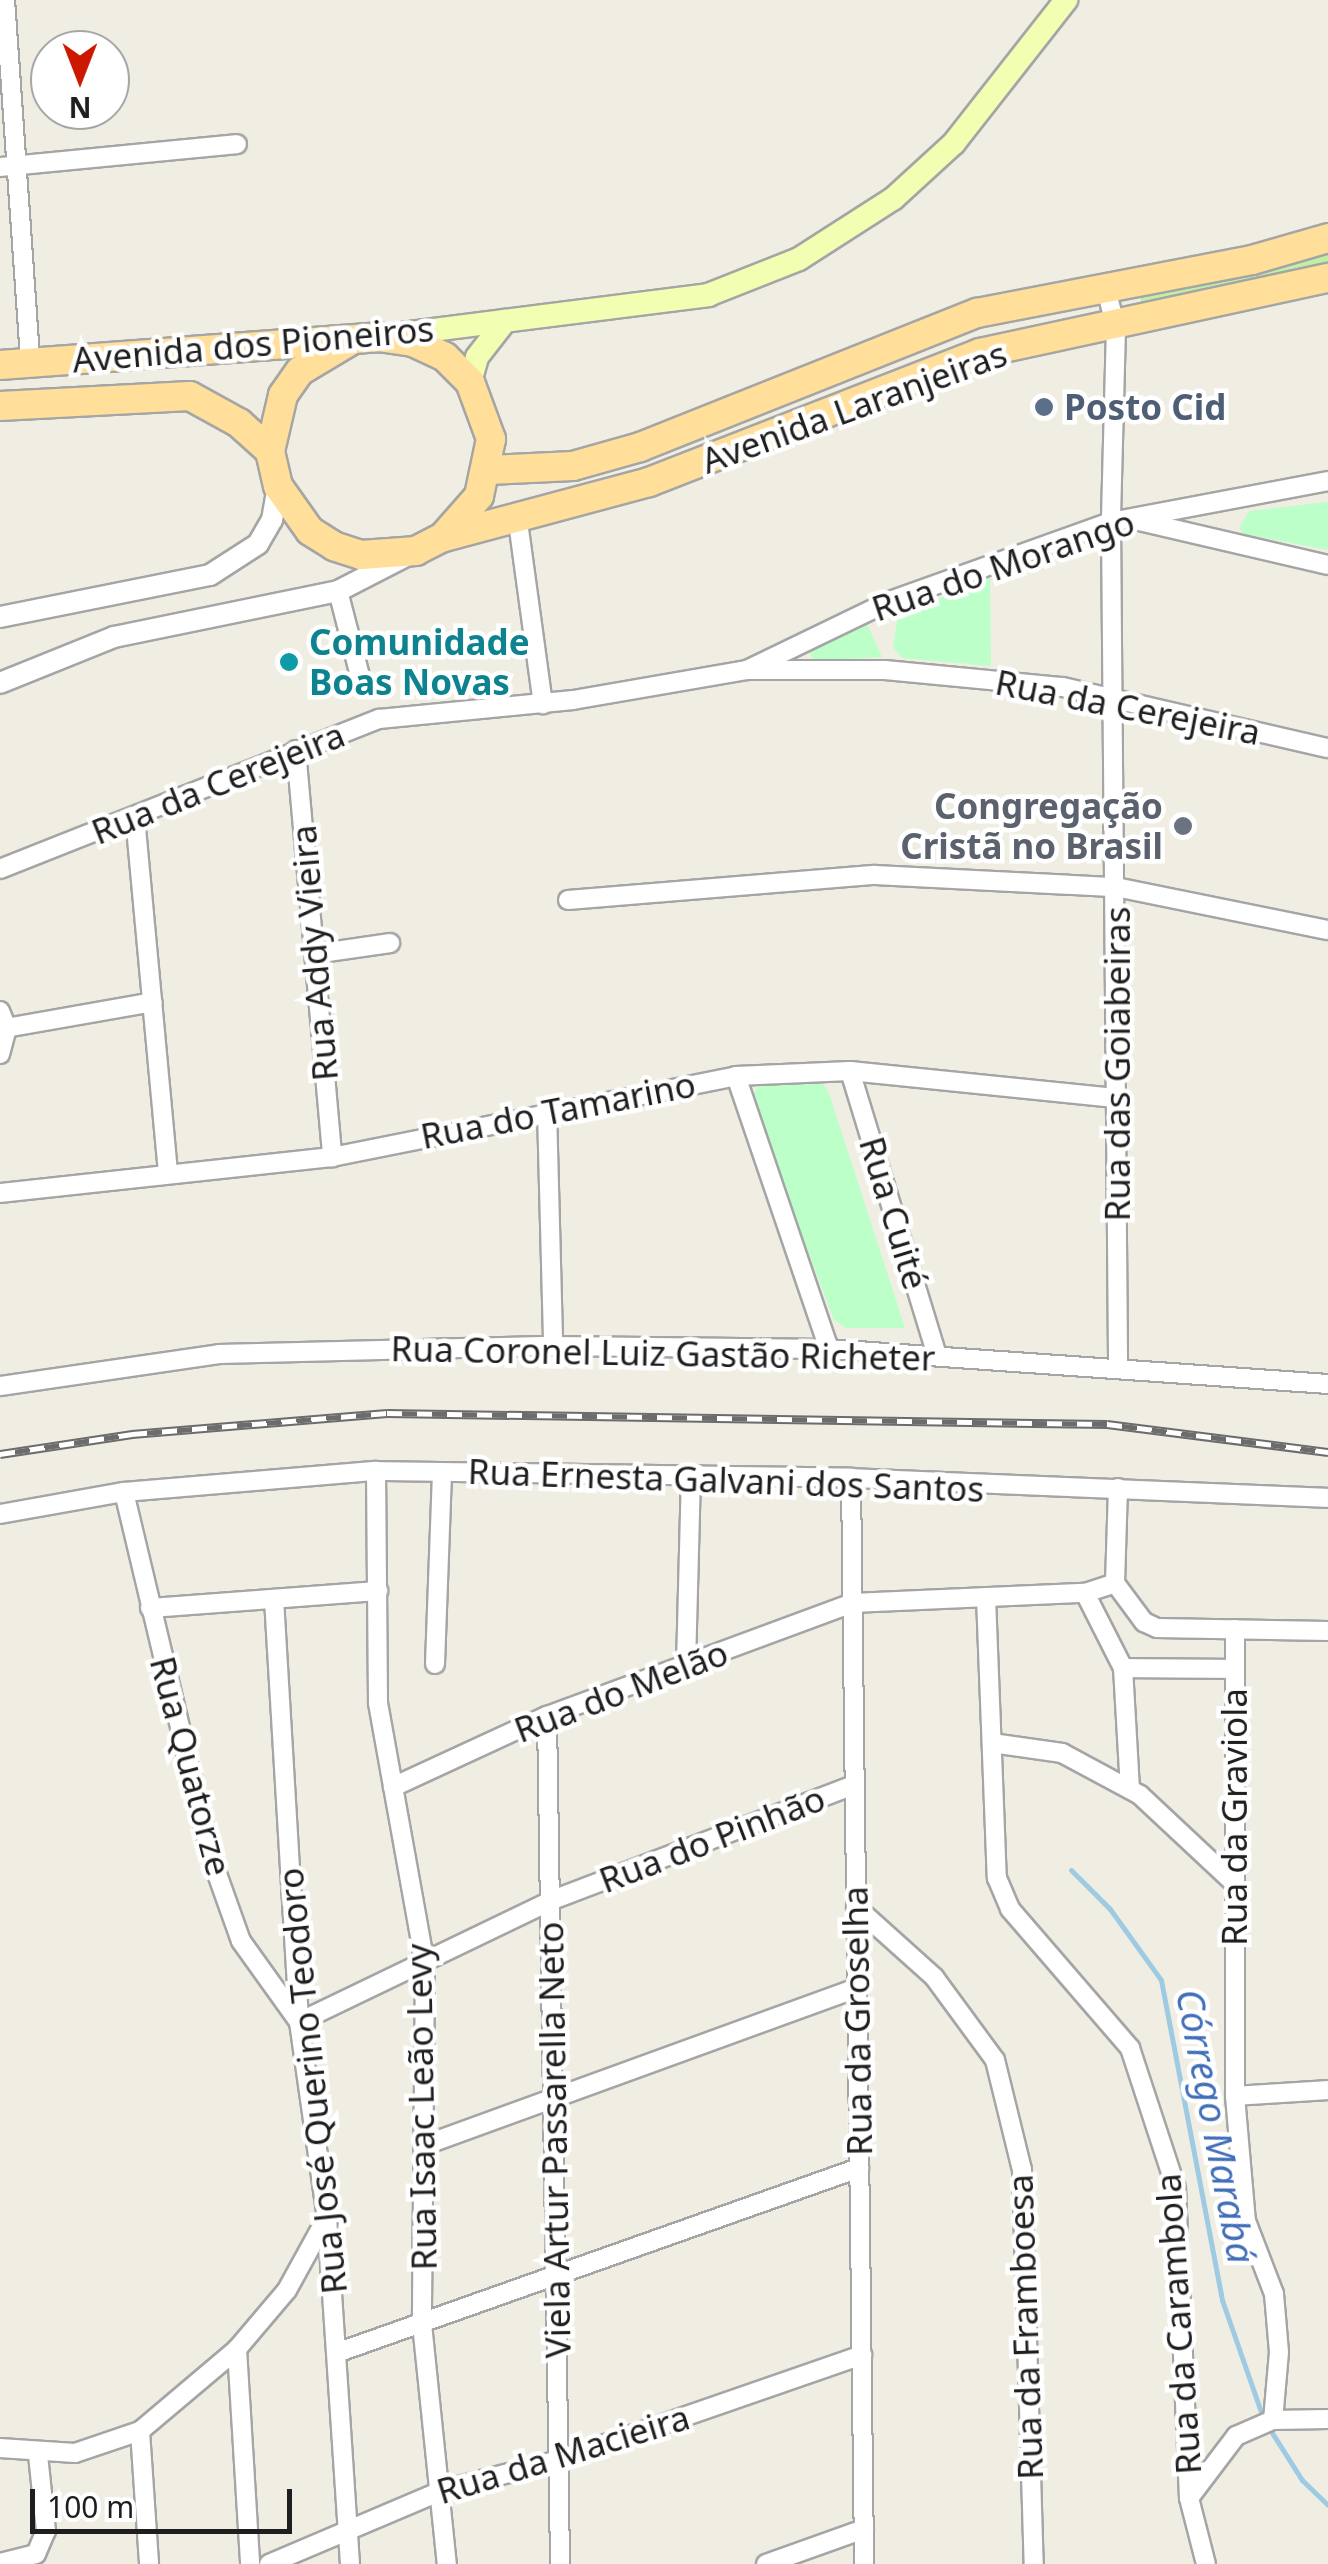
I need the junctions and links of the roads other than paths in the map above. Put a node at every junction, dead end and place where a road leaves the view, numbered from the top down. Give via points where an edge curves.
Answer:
1 (4, 0) edge
2 (1066, 0) edge
3 (236, 144) dead end
4 (8, 166) edge
5 (1328, 238) edge
6 (1328, 278) edge
7 (1105, 286) junction
8 (505, 321) junction
9 (1116, 328) junction
10 (378, 337) junction
11 (350, 341) junction
12 (30, 362) junction
13 (0, 365) edge
14 (470, 382) junction
15 (0, 406) edge
16 (270, 452) junction
17 (488, 470) junction
18 (1328, 480) edge
19 (278, 486) junction
20 (1118, 520) junction
21 (518, 522) junction
22 (443, 538) junction
23 (416, 551) junction
24 (1328, 565) edge
25 (338, 591) junction
26 (0, 617) edge
27 (748, 670) junction
28 (361, 680) dead end
29 (0, 683) edge
30 (1117, 699) junction
31 (543, 704) junction
32 (1328, 748) edge
33 (296, 750) junction
34 (135, 817) junction
35 (0, 869) edge
36 (1116, 887) junction
37 (568, 900) dead end
38 (1328, 930) edge
39 (390, 943) dead end
40 (314, 954) junction
41 (153, 1002) junction
42 (2, 1022) edge
43 (0, 1054) edge
44 (850, 1071) junction
45 (736, 1076) junction
46 (1118, 1098) junction
47 (547, 1110) junction
48 (332, 1156) junction
49 (168, 1172) junction
50 (0, 1194) edge
51 (554, 1346) junction
52 (829, 1348) junction
53 (937, 1355) junction
54 (1118, 1364) junction
55 (1328, 1384) edge
56 (0, 1386) edge
57 (376, 1471) junction
58 (442, 1472) junction
59 (691, 1476) junction
60 (851, 1478) junction
61 (1118, 1488) junction
62 (124, 1492) junction
63 (1328, 1498) edge
64 (0, 1514) edge
65 (1116, 1583) junction
66 (378, 1592) junction
67 (1085, 1594) junction
68 (986, 1597) junction
69 (274, 1599) junction
70 (852, 1603) junction
71 (150, 1608) junction
72 (1235, 1629) junction
73 (1328, 1631) edge
74 (435, 1664) dead end
75 (686, 1664) junction
76 (1123, 1668) junction
77 (1233, 1669) junction
78 (547, 1716) junction
79 (992, 1743) junction
80 (854, 1784) junction
81 (392, 1786) junction
82 (1130, 1789) junction
83 (1234, 1883) junction
84 (550, 1901) junction
85 (856, 1908) junction
86 (425, 1964) junction
87 (857, 1988) junction
88 (299, 2022) junction
89 (1328, 2090) edge
90 (1235, 2096) junction
91 (554, 2098) junction
92 (428, 2144) junction
93 (859, 2168) junction
94 (327, 2218) junction
95 (556, 2276) junction
96 (422, 2324) junction
97 (236, 2349) junction
98 (339, 2352) junction
99 (862, 2355) junction
100 (1328, 2419) edge
101 (1272, 2420) junction
102 (140, 2430) junction
103 (0, 2448) edge
104 (38, 2455) junction
105 (559, 2460) junction
106 (443, 2490) junction
107 (1189, 2498) junction
108 (348, 2526) junction
109 (864, 2529) junction
110 (0, 2563) edge
111 (149, 2564) edge
112 (250, 2564) edge
113 (270, 2564) edge
114 (350, 2564) edge
115 (447, 2564) edge
116 (560, 2564) edge
117 (766, 2564) edge
118 (864, 2564) edge
119 (1034, 2564) edge
120 (1206, 2564) edge

1 - 4 street
2 - 8 main road, Avenida dos Pioneiros via 954,143 894,198 799,259 708,295
3 - 4 street
4 - 12 street
5 - 7 main road, Avenida Laranjeiras via 1252,260
6 - 9 main road, Avenida Laranjeiras
7 - 9 street, Rua das Goiabeiras
7 - 17 main road, Avenida Laranjeiras via 977,312 640,448 572,466
8 - 10 main road, Avenida dos Pioneiros
8 - 14 main road, Avenida dos Pioneiros via 477,357
9 - 20 street, Rua das Goiabeiras
9 - 21 main road, Avenida Laranjeiras via 980,353 726,454
10 - 11 main road, Avenida dos Pioneiros
10 - 14 main road via 413,342 445,358
11 - 12 main road, Avenida dos Pioneiros
11 - 16 main road via 300,371 283,395
12 - 13 main road, Avenida dos Pioneiros
14 - 17 main road via 491,439
15 - 16 main road, Avenida dos Pioneiros via 190,396 239,424
16 - 19 main road
17 - 22 main road via 472,508
18 - 20 street, Rua do Morango
19 - 23 main road via 310,531 334,546 388,556
19 - 26 street via 272,520 258,544 210,575
20 - 24 street
20 - 27 street, Rua do Morango via 890,600
20 - 30 street, Rua das Goiabeiras
21 - 22 main road, Avenida Laranjeiras
21 - 31 street
22 - 23 main road
23 - 25 street
25 - 28 street
25 - 29 street via 114,637
27 - 30 street, Rua da Cerejeira via 885,670 1063,687
27 - 31 street, Rua da Cerejeira
30 - 32 street, Rua da Cerejeira
30 - 36 street, Rua das Goiabeiras
31 - 33 street, Rua da Cerejeira via 379,719
33 - 34 street, Rua da Cerejeira
33 - 40 street, Rua Addy Vieira
34 - 35 street, Rua da Cerejeira
34 - 41 street
36 - 37 street via 875,875 764,879
36 - 38 street
36 - 46 street, Rua das Goiabeiras
39 - 40 street
40 - 48 street, Rua Addy Vieira
41 - 42 street
41 - 49 street
42 - 43 street
44 - 45 street, Rua do Tamarino
44 - 46 street, Rua do Tamarino
44 - 53 street, Rua Cuité
45 - 47 street, Rua do Tamarino
45 - 52 street
46 - 54 street, Rua das Goiabeiras
47 - 48 street, Rua do Tamarino
47 - 51 street
48 - 49 street, Rua do Tamarino
49 - 50 street, Rua do Tamarino
51 - 52 street, Rua Coronel Luiz Gastão Richeter
51 - 56 street, Rua Coronel Luiz Gastão Richeter via 219,1354
52 - 53 street, Rua Coronel Luiz Gastão Richeter
53 - 54 street, Rua Coronel Luiz Gastão Richeter
54 - 55 street, Rua Coronel Luiz Gastão Richeter
57 - 58 street, Rua Ernesta Galvani dos Santos
57 - 62 street, Rua Ernesta Galvani dos Santos
57 - 66 street, Rua Isaac Leão Levy
58 - 59 street, Rua Ernesta Galvani dos Santos
58 - 74 street
59 - 60 street, Rua Ernesta Galvani dos Santos
59 - 75 street
60 - 61 street, Rua Ernesta Galvani dos Santos via 1071,1492
60 - 70 street, Rua da Groselha
61 - 63 street, Rua Ernesta Galvani dos Santos
61 - 65 street
62 - 64 street, Rua Ernesta Galvani dos Santos
62 - 71 street, Rua Quatorze
65 - 67 street, Rua do Melão
65 - 72 street via 1144,1622 1157,1628
66 - 69 street
66 - 81 street, Rua Isaac Leão Levy via 378,1703
67 - 68 street, Rua do Melão
67 - 76 street
68 - 70 street, Rua do Melão
68 - 79 street, Rua da Carambola
69 - 71 street
69 - 88 street, Rua José Querino Teodoro
70 - 75 street, Rua do Melão
70 - 80 street, Rua da Groselha
71 - 88 street, Rua Quatorze via 210,1854 241,1941
72 - 73 street
72 - 77 street, Rua da Graviola
75 - 78 street, Rua do Melão
76 - 77 street
76 - 82 street
77 - 83 street, Rua da Graviola
78 - 81 street, Rua do Melão
78 - 84 street, Viela Artur Passarella Neto
79 - 82 street via 1062,1754
79 - 107 street, Rua da Carambola via 997,1878 1010,1909 1130,2048 1176,2188
80 - 84 street, Rua do Pinhão
80 - 85 street, Rua da Groselha
81 - 86 street, Rua Isaac Leão Levy
82 - 83 street
83 - 90 street, Rua da Graviola
84 - 86 street, Rua do Pinhão
84 - 91 street, Viela Artur Passarella Neto
85 - 87 street, Rua da Groselha
85 - 119 street, Rua da Framboesa via 934,1977 996,2060 1022,2170
86 - 88 street, Rua do Pinhão
86 - 92 street, Rua Isaac Leão Levy
87 - 91 street
87 - 93 street, Rua da Groselha
88 - 94 street, Rua José Querino Teodoro
89 - 90 street
90 - 101 street, Rua da Graviola via 1246,2220 1274,2294 1279,2352
91 - 92 street
91 - 95 street, Viela Artur Passarella Neto
92 - 96 street, Rua Isaac Leão Levy
93 - 95 street
93 - 99 street, Rua da Groselha
94 - 97 street via 286,2290
94 - 98 street, Rua José Querino Teodoro
95 - 96 street
95 - 105 street, Viela Artur Passarella Neto
96 - 98 street
96 - 106 street, Rua Isaac Leão Levy
97 - 102 street
97 - 112 street
98 - 108 street, Rua José Querino Teodoro
99 - 105 street, Rua da Macieira
99 - 109 street, Rua da Groselha
100 - 101 street
101 - 107 street via 1236,2436
102 - 104 street via 76,2453
102 - 111 street
103 - 104 street
104 - 110 street via 46,2531 36,2554
105 - 106 street, Rua da Macieira
105 - 116 street, Viela Artur Passarella Neto
106 - 108 street, Rua da Macieira
106 - 115 street, Rua Isaac Leão Levy
107 - 120 street, Rua da Carambola
108 - 113 street, Rua da Macieira
108 - 114 street, Rua José Querino Teodoro
109 - 117 street
109 - 118 street, Rua da Groselha

